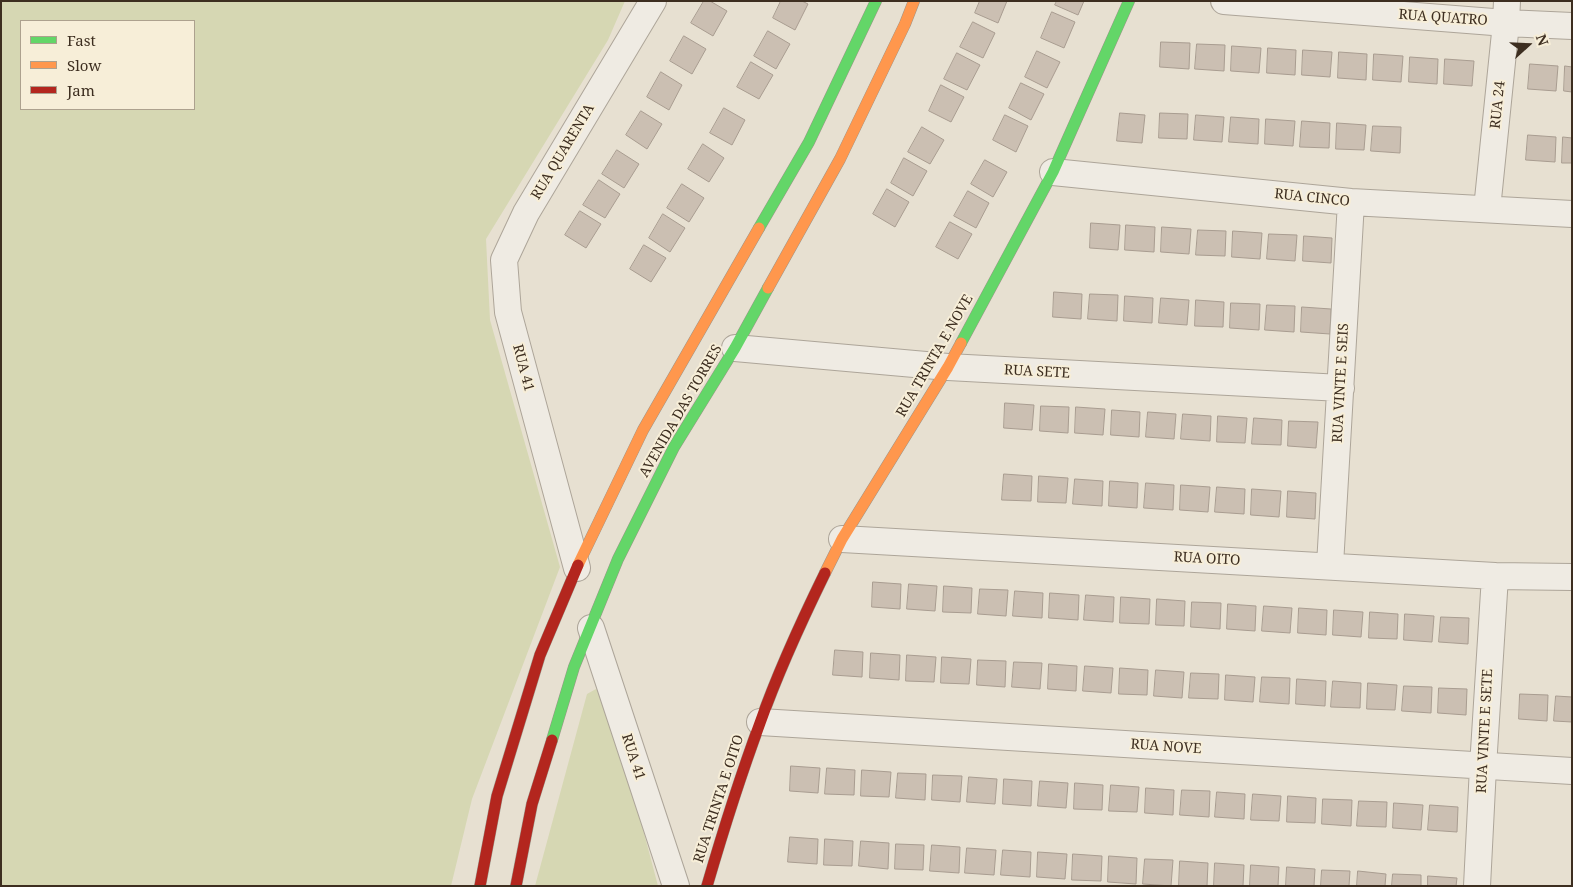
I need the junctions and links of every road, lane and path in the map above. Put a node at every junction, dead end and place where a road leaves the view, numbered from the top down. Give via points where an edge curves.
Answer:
1 (653, 1) edge
2 (876, 1) edge
3 (914, 1) edge
4 (1130, 1) edge
5 (1224, 1) edge
6 (1507, 12) edge
7 (1572, 26) edge
8 (1052, 172) junction
9 (1351, 202) junction
10 (1487, 209) junction
11 (1572, 214) edge
12 (508, 312) joint
13 (735, 348) junction
14 (948, 367) junction
15 (1341, 388) junction
16 (842, 539) junction
17 (1330, 565) junction
18 (577, 568) junction
19 (1495, 576) junction
20 (1572, 577) edge
21 (591, 628) junction
22 (760, 722) junction
23 (1482, 767) junction
24 (1572, 771) edge
25 (480, 886) edge
26 (516, 886) edge
27 (676, 886) edge
28 (707, 886) edge
29 (1477, 886) edge

1 - 12 street, RUA QUARENTA via 526,213 504,260
2 - 18 main road, AVENIDA DAS TORRES via 809,142 643,430
3 - 13 main road, AVENIDA DAS TORRES via 906,24 840,159
4 - 8 main road, RUA TRINTA E NOVE
5 - 6 street, RUA QUATRO
6 - 7 street, RUA QUATRO
6 - 10 street, RUA 24
8 - 9 street, RUA CINCO
8 - 14 main road, RUA TRINTA E NOVE
9 - 10 street, RUA CINCO
9 - 15 street, RUA VINTE E SEIS
10 - 11 street, RUA CINCO
12 - 18 street, RUA 41
13 - 14 street, RUA SETE
13 - 21 main road, AVENIDA DAS TORRES via 674,447 618,559
14 - 15 street, RUA SETE
14 - 16 main road, RUA TRINTA E NOVE
15 - 17 street, RUA VINTE E SEIS
16 - 17 street, RUA OITO
16 - 22 main road, RUA TRINTA E NOVE via 797,631
17 - 19 street, RUA OITO
18 - 25 main road, AVENIDA DAS TORRES via 538,664 497,796
19 - 20 street, RUA OITO
19 - 23 street, RUA VINTE E SETE
21 - 26 main road, AVENIDA DAS TORRES via 574,667 532,804
21 - 27 street, RUA 41
22 - 23 street, RUA NOVE
22 - 28 main road, RUA TRINTA E OITO
23 - 24 street, RUA NOVE
23 - 29 street, RUA VINTE E SETE

